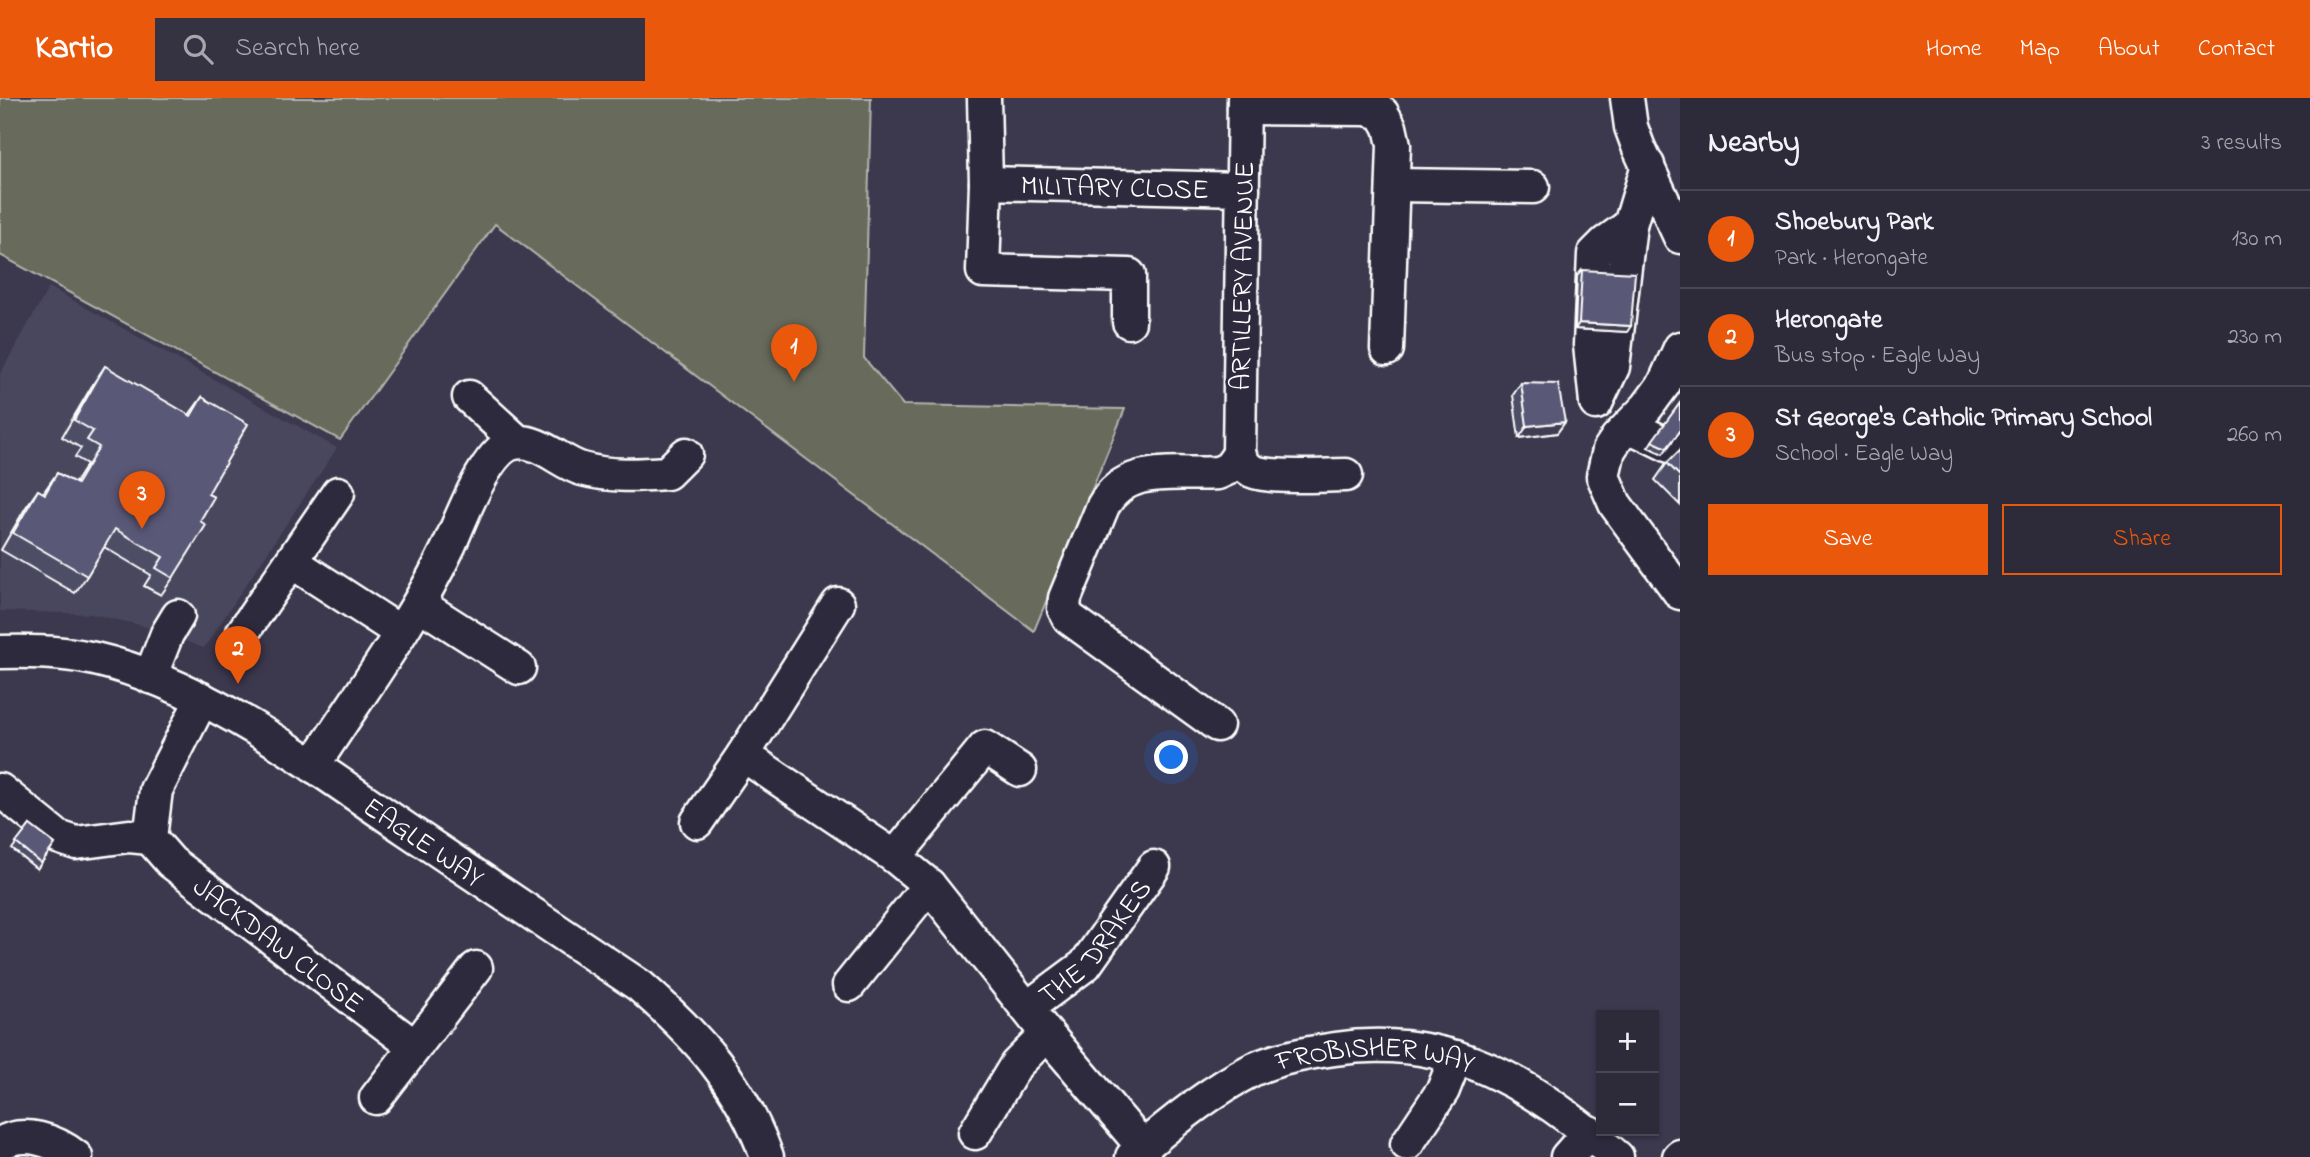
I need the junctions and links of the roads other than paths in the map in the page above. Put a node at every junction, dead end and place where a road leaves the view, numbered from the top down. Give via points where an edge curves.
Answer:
1 (984, 98) edge
2 (1627, 98) edge
3 (1244, 103) edge
4 (1648, 165) junction
5 (986, 183) junction
6 (1393, 186) junction
7 (1533, 187) dead end
8 (1242, 189) junction
9 (1670, 193) edge
10 (1680, 237) edge
11 (1129, 322) dead end
12 (1680, 348) edge
13 (1387, 349) dead end
14 (468, 397) dead end
15 (1623, 432) junction
16 (1680, 434) edge
17 (518, 442) junction
18 (1239, 454) junction
19 (1346, 475) dead end
20 (672, 476) dead end
21 (338, 493) dead end
22 (292, 562) junction
23 (1680, 593) edge
24 (419, 604) junction
25 (838, 604) dead end
26 (178, 617) dead end
27 (243, 632) dead end
28 (400, 632) junction
29 (0, 652) edge
30 (519, 668) dead end
31 (150, 677) junction
32 (202, 699) junction
33 (1217, 725) dead end
34 (743, 755) junction
35 (313, 766) junction
36 (1020, 771) dead end
37 (0, 790) edge
38 (697, 822) dead end
39 (150, 838) junction
40 (895, 857) junction
41 (1153, 867) dead end
42 (929, 885) junction
43 (476, 968) dead end
44 (849, 985) dead end
45 (1027, 1008) junction
46 (1047, 1034) junction
47 (414, 1046) junction
48 (1457, 1057) junction
49 (376, 1098) dead end
50 (1588, 1132) junction
51 (975, 1133) dead end
52 (0, 1144) edge
53 (1407, 1144) dead end
54 (1137, 1152) edge
55 (756, 1153) edge
56 (76, 1157) edge
57 (1567, 1157) edge
58 (1617, 1157) edge

1 - 5 street, MILITARY CLOSE
2 - 4 street via 1631,127
3 - 6 street via 1382,113 1394,145
3 - 8 street, ARTILLERY AVENUE
4 - 9 street
4 - 15 street via 1630,225 1613,367 1596,403 1604,427
5 - 8 street, MILITARY CLOSE
5 - 11 street, MILITARY CLOSE via 983,271 1129,275
6 - 7 street
6 - 13 street
8 - 18 street, ARTILLERY AVENUE
9 - 10 street
12 - 15 street via 1664,384
14 - 17 street
15 - 16 street via 1670,446
15 - 23 street via 1604,466 1606,488
17 - 20 street via 538,446 581,469
17 - 24 street via 505,445 487,466
18 - 19 street via 1252,471 1265,474
18 - 33 street via 1229,468 1218,473 1134,477 1115,489 1103,506 1064,609 1069,618
21 - 22 street
22 - 27 street
22 - 28 street
24 - 28 street
24 - 30 street
25 - 34 street
26 - 31 street
28 - 35 street
29 - 31 street, EAGLE WAY via 96,659
31 - 32 street, EAGLE WAY
32 - 35 street, EAGLE WAY
32 - 39 street via 156,790
34 - 38 street
34 - 40 street, THE DRAKES
35 - 55 street, EAGLE WAY via 640,986 714,1059 744,1104
36 - 40 street via 985,747
37 - 39 street via 58,837 76,843
39 - 47 street, JACKDAW CLOSE via 171,862
40 - 42 street, THE DRAKES
41 - 45 street, THE DRAKES via 1085,965
42 - 44 street
42 - 45 street, THE DRAKES
43 - 47 street
45 - 46 street, THE DRAKES
46 - 51 street, THE DRAKES via 1016,1065
46 - 54 street, THE DRAKES
47 - 49 street
48 - 50 street, FROBISHER WAY via 1519,1083
48 - 53 street via 1443,1090
48 - 54 street, FROBISHER WAY via 1437,1051 1355,1046 1269,1063 1203,1101
50 - 57 street
50 - 58 street, FROBISHER WAY
52 - 56 street via 31,1137 60,1144

